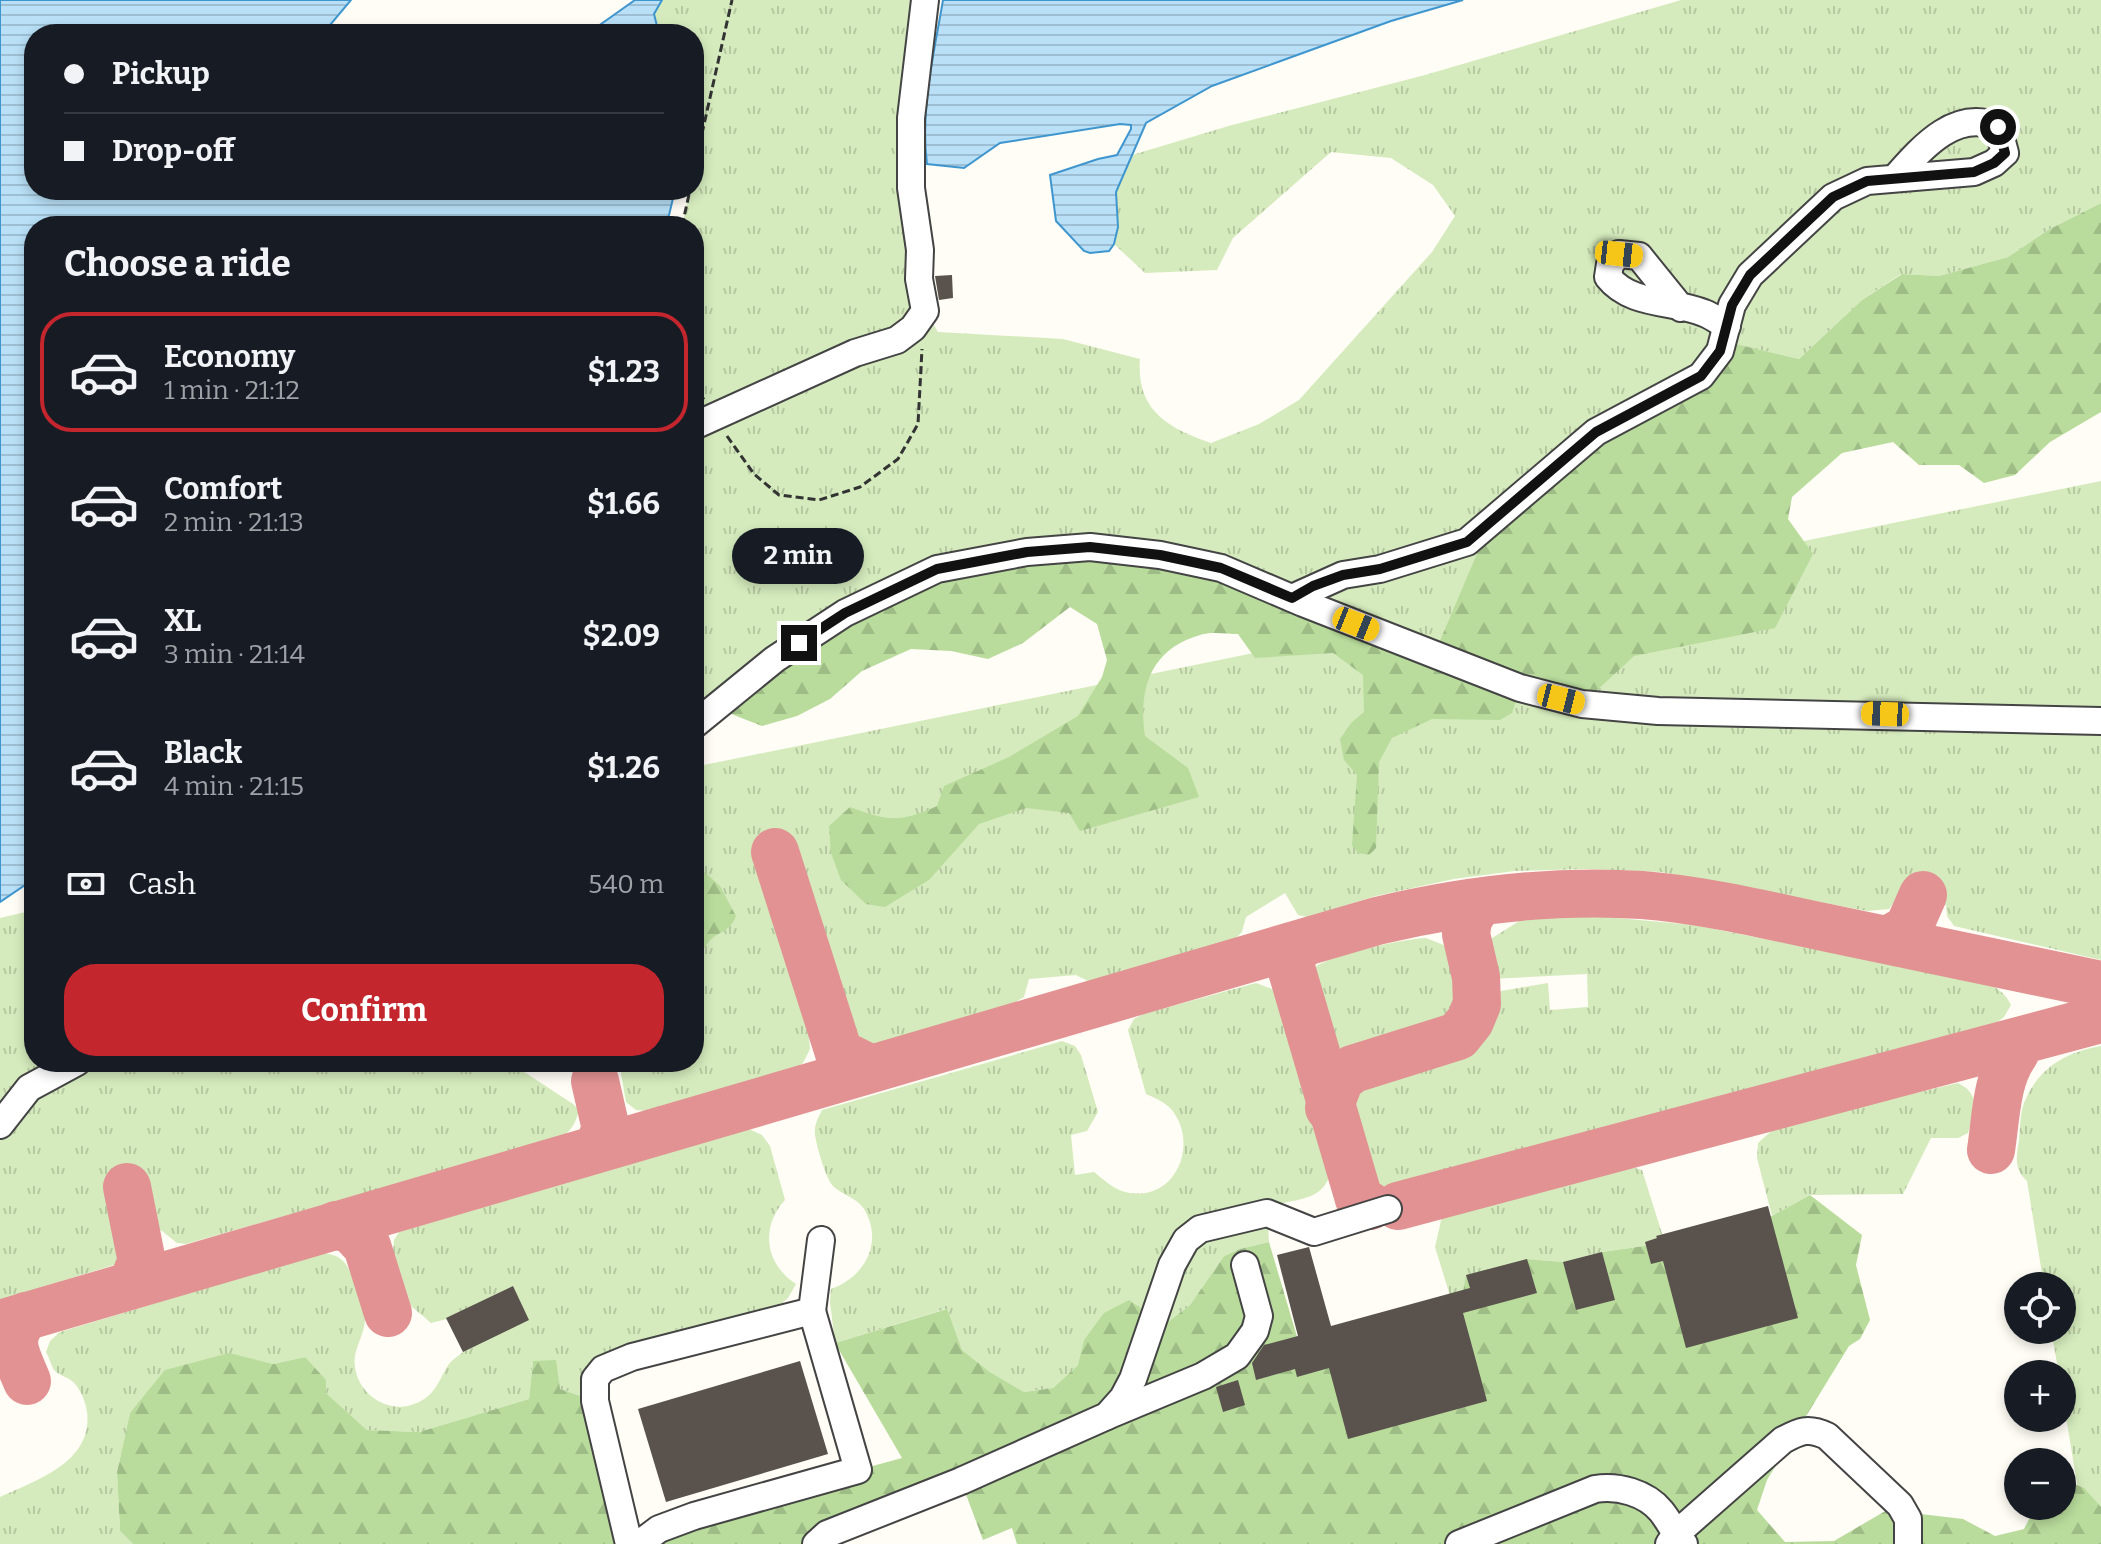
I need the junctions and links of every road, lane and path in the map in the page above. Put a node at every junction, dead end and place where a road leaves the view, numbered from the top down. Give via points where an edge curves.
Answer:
1 (732, 0) edge
2 (925, 0) edge
3 (704, 125) edge
4 (1895, 178) dead end
5 (1681, 308) dead end
6 (1727, 326) junction
7 (922, 349) dead end
8 (704, 421) edge
9 (1292, 598) junction
10 (704, 717) edge
11 (2101, 721) edge
12 (59, 1072) edge
13 (0, 1125) edge
14 (1388, 1209) dead end
15 (821, 1240) dead end
16 (1245, 1265) dead end
17 (812, 1311) junction
18 (1107, 1416) junction
19 (1676, 1541) edge
20 (629, 1544) edge
21 (639, 1544) edge
22 (816, 1544) edge
23 (1459, 1544) edge
24 (1908, 1544) edge

1 - 3 path
2 - 8 lane via 911,118 911,188 925,311 897,340 855,353
4 - 6 lane via 1930,140 1948,129 1989,123 1998,127 2004,140 2005,153 1974,172 1867,181 1833,197 1750,275 1732,305
5 - 6 lane
6 - 9 lane via 1720,351 1701,376 1596,432 1467,542 1343,575
7 - 8 path via 918,424 898,459 860,487 819,500 779,495
9 - 10 lane via 1221,568 1090,547 1027,552 937,569 834,620
9 - 11 lane via 1520,688 1582,704 1658,711
12 - 13 lane via 29,1088
14 - 18 lane via 1314,1232 1267,1213 1200,1229 1186,1240 1172,1265 1133,1379
15 - 17 lane
16 - 18 lane via 1259,1316 1237,1356
17 - 20 lane via 632,1357 603,1369 595,1379 595,1401
17 - 21 lane via 858,1470 694,1516 659,1529
18 - 22 lane via 827,1534
19 - 23 lane via 1661,1510 1644,1497 1609,1486
19 - 24 lane via 1783,1440 1814,1430 1827,1436 1900,1505 1908,1519

